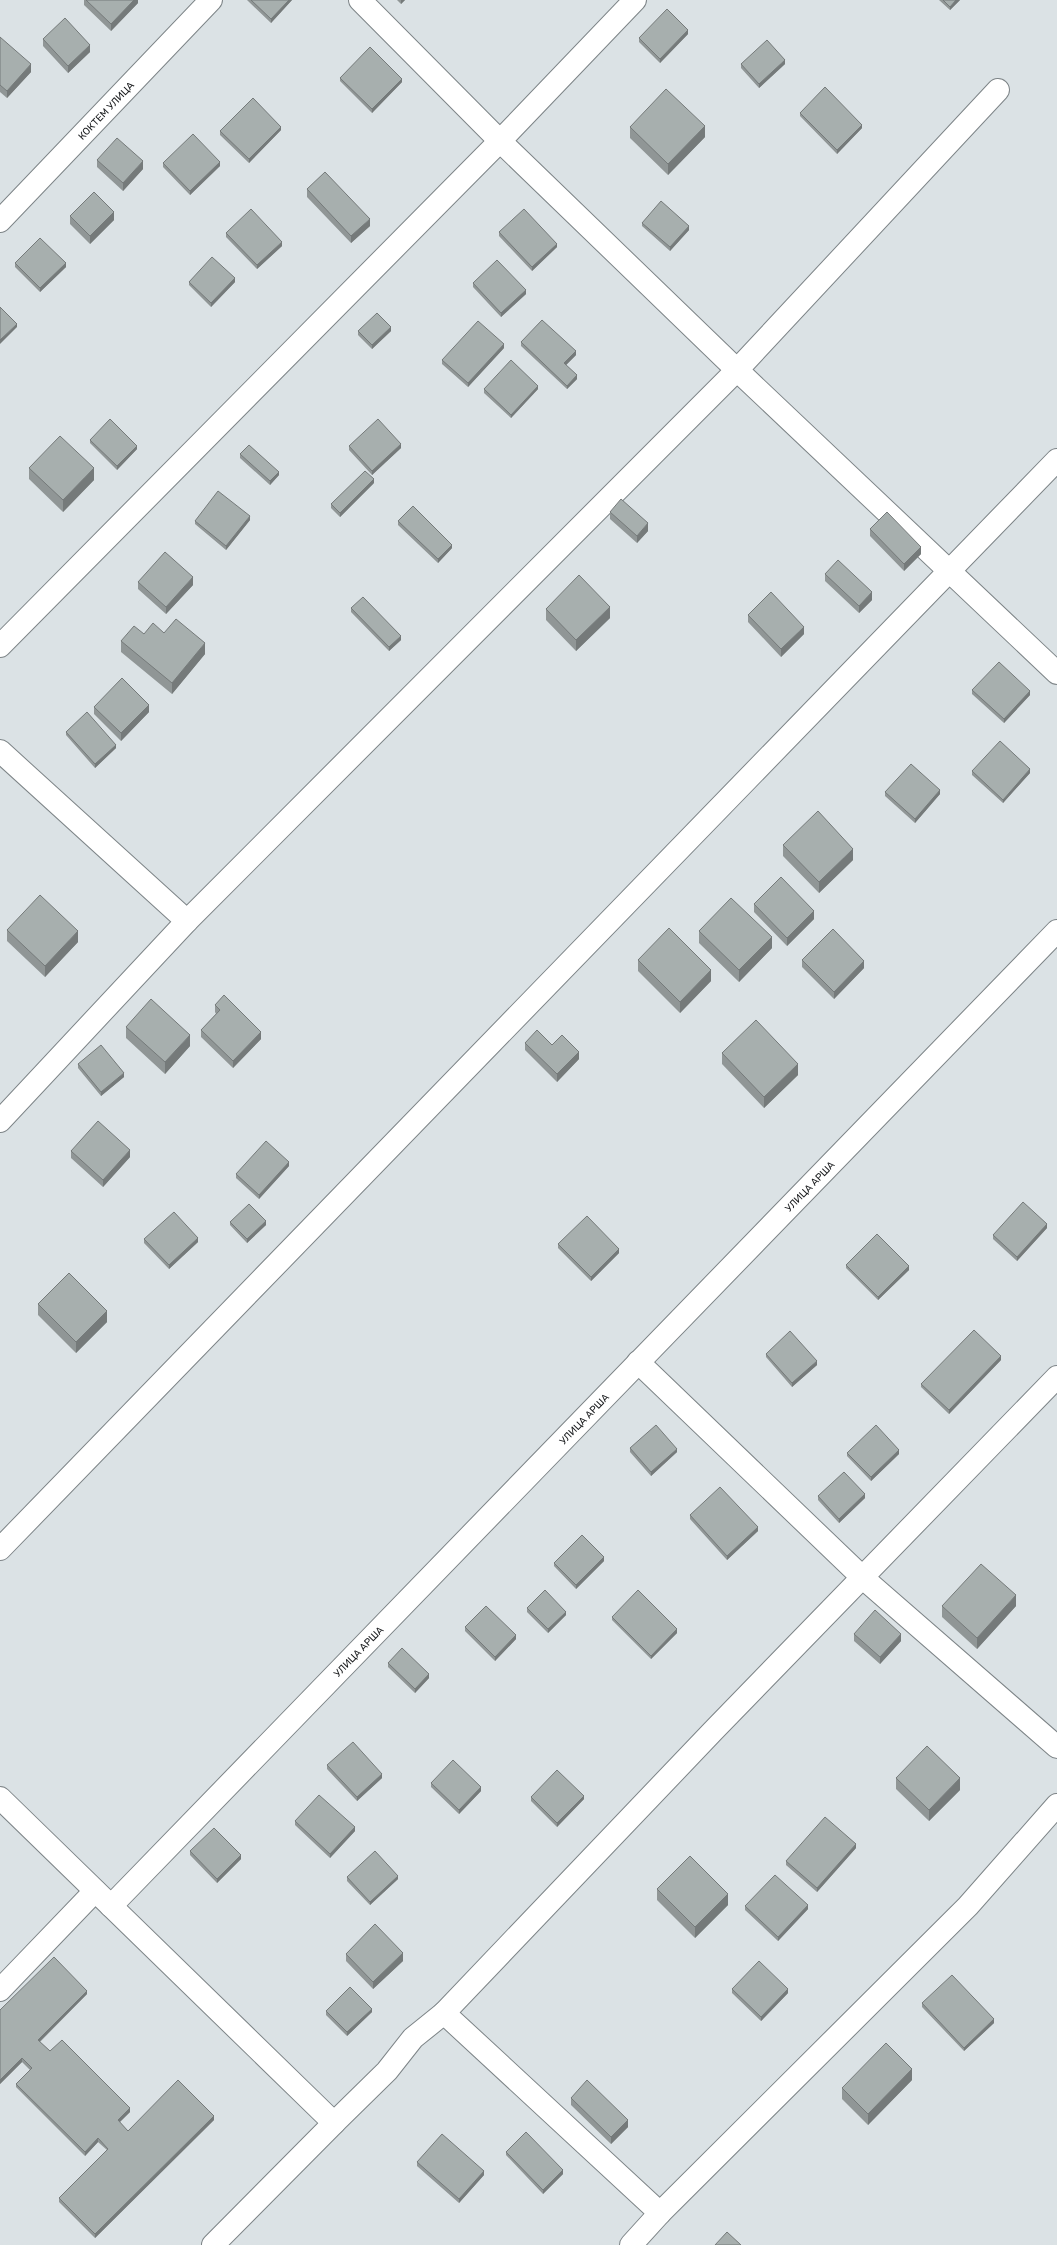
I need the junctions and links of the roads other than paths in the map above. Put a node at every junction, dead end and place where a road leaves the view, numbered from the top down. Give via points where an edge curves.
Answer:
1 (211, 0) edge
2 (360, 0) edge
3 (635, 0) edge
4 (998, 90) dead end
5 (500, 141) junction
6 (0, 221) edge
7 (737, 370) junction
8 (1057, 460) edge
9 (951, 570) junction
10 (0, 646) edge
11 (1057, 672) edge
12 (0, 751) edge
13 (187, 921) junction
14 (1057, 931) edge
15 (0, 1121) edge
16 (638, 1362) junction
17 (1057, 1377) edge
18 (0, 1549) edge
19 (863, 1578) junction
20 (1057, 1747) edge
21 (0, 1798) edge
22 (1057, 1805) edge
23 (95, 1891) junction
24 (111, 1906) junction
25 (0, 1990) edge
26 (444, 2013) junction
27 (334, 2123) junction
28 (660, 2213) junction
29 (213, 2245) edge
30 (631, 2245) edge

1 - 6 street, КОКТЕМ УЛИЦА
2 - 5 street
3 - 5 street
4 - 7 street
5 - 7 street
5 - 10 street
7 - 9 street
7 - 13 street
8 - 9 street
9 - 11 street
9 - 18 street
12 - 13 street
13 - 15 street
14 - 16 street, УЛИЦА АРША
16 - 19 street
16 - 24 street, УЛИЦА АРША
17 - 19 street
19 - 20 street
19 - 26 street
21 - 23 street
22 - 28 street via 968,1906
23 - 24 street
23 - 25 street
24 - 27 street
26 - 27 street via 413,2038 387,2071
26 - 28 street
27 - 29 street
28 - 30 street

